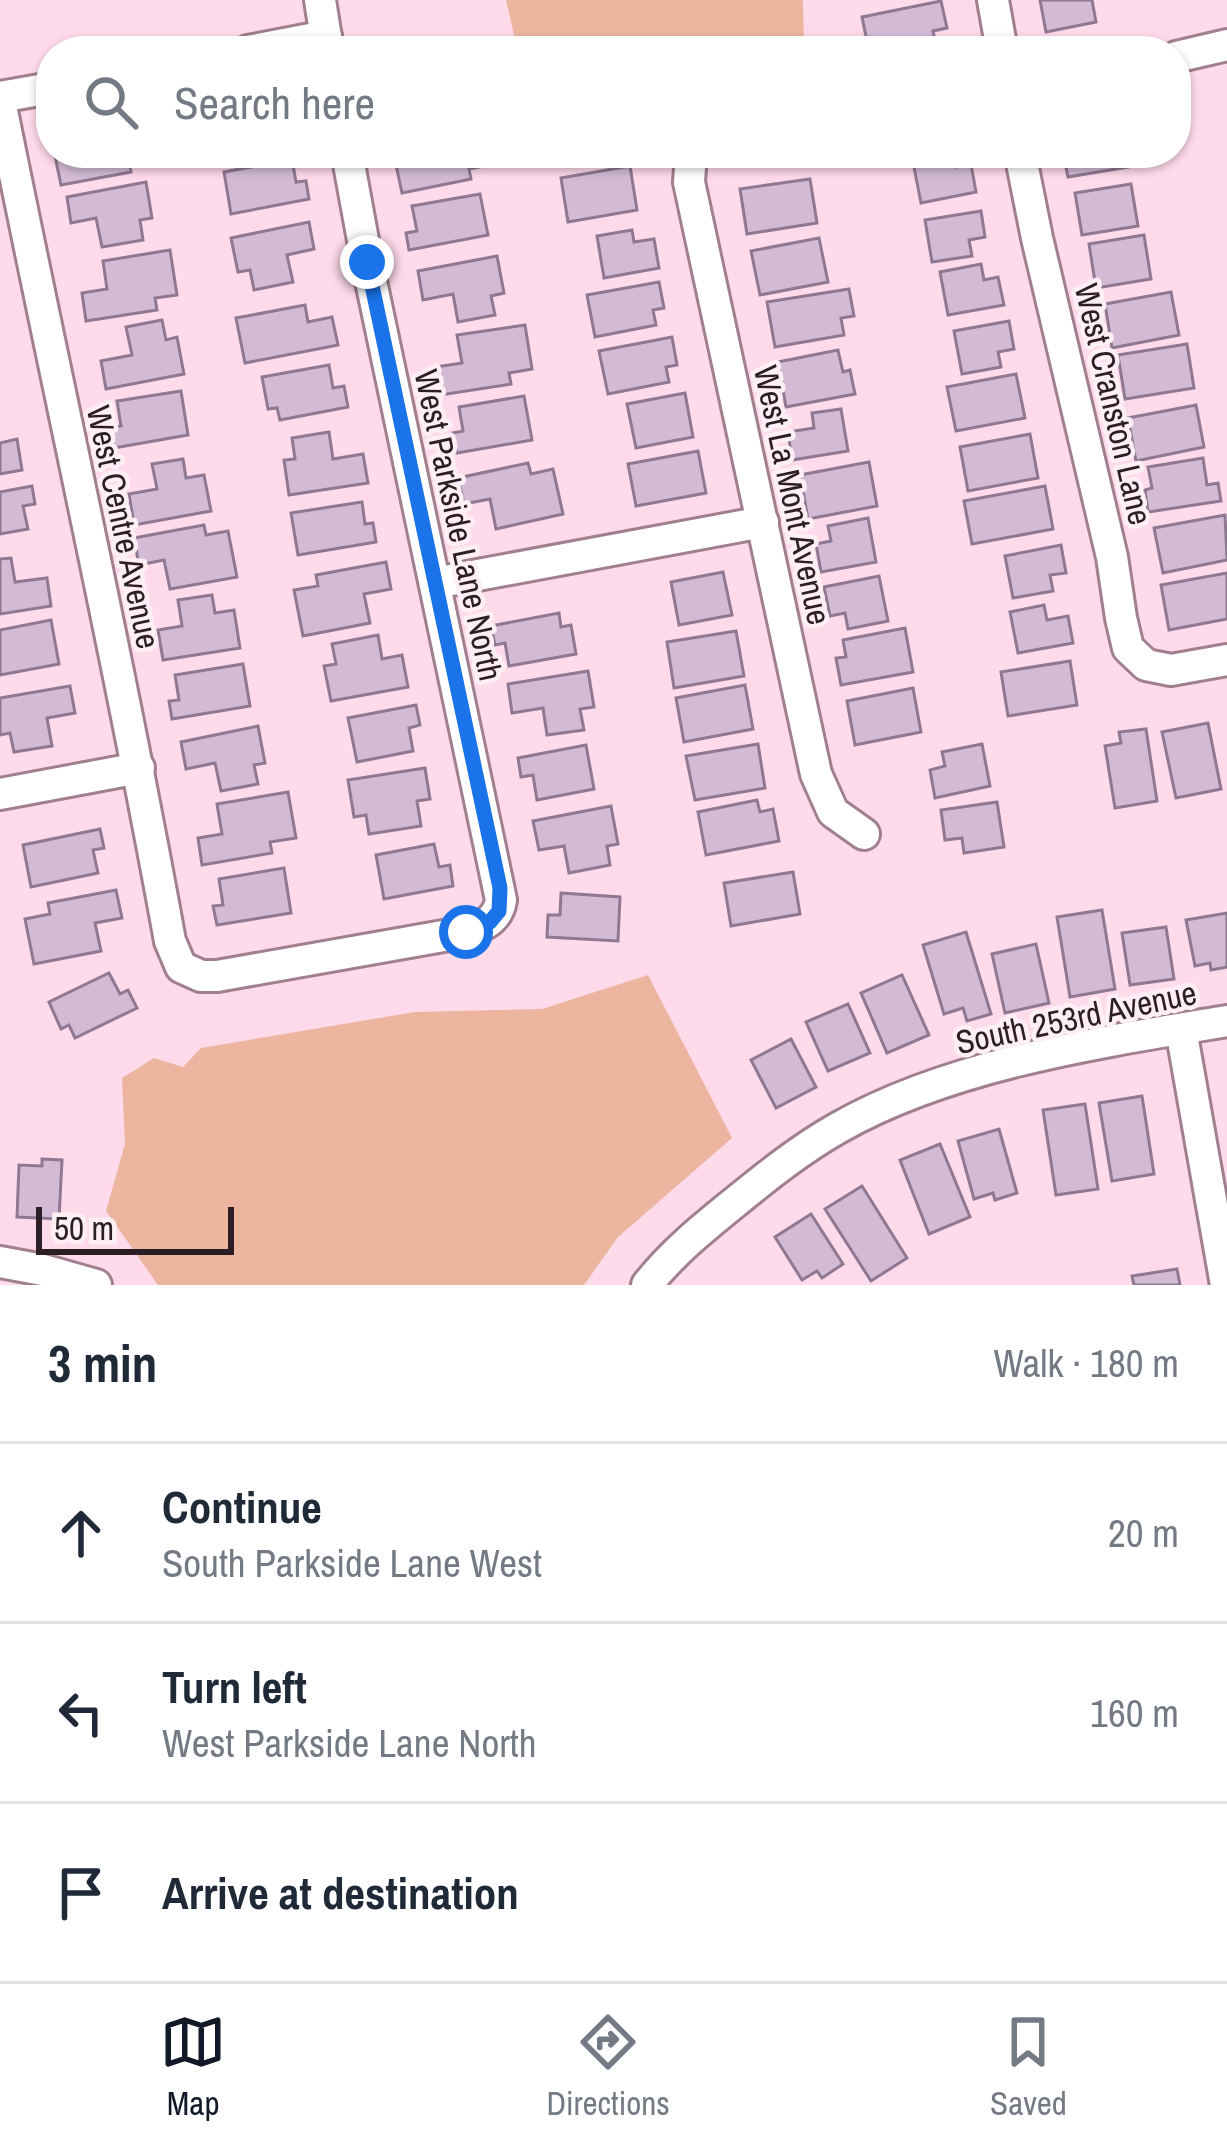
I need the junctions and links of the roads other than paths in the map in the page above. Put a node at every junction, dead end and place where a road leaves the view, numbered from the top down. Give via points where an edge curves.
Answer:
1 (320, 0) edge
2 (994, 0) edge
3 (326, 36) edge
4 (999, 36) edge
5 (1227, 45) edge
6 (1191, 53) edge
7 (36, 91) edge
8 (0, 99) edge
9 (350, 168) edge
10 (690, 168) edge
11 (1023, 168) edge
12 (763, 522) junction
13 (435, 583) junction
14 (1227, 660) edge
15 (139, 768) junction
16 (0, 794) edge
17 (864, 834) dead end
18 (181, 968) joint
19 (1227, 1021) edge
20 (1181, 1029) junction
21 (0, 1262) edge
22 (96, 1285) edge
23 (647, 1285) edge
24 (1226, 1285) edge

1 - 3 street
2 - 4 street
5 - 6 street
7 - 8 street
8 - 15 street, West Centre Avenue
9 - 13 street, West Parkside Lane North
10 - 12 street, West La Mont Avenue
11 - 14 street, West Cranston Lane via 1128,648 1146,665 1171,670
12 - 13 street
12 - 17 street, West La Mont Avenue via 816,774 833,812
13 - 18 street, West Parkside Lane North via 499,911 466,932 201,976
15 - 16 street
15 - 18 street, West Centre Avenue
19 - 20 street, South 253rd Avenue
20 - 23 street, South 253rd Avenue via 1008,1063 839,1128 703,1228
20 - 24 street
21 - 22 street

